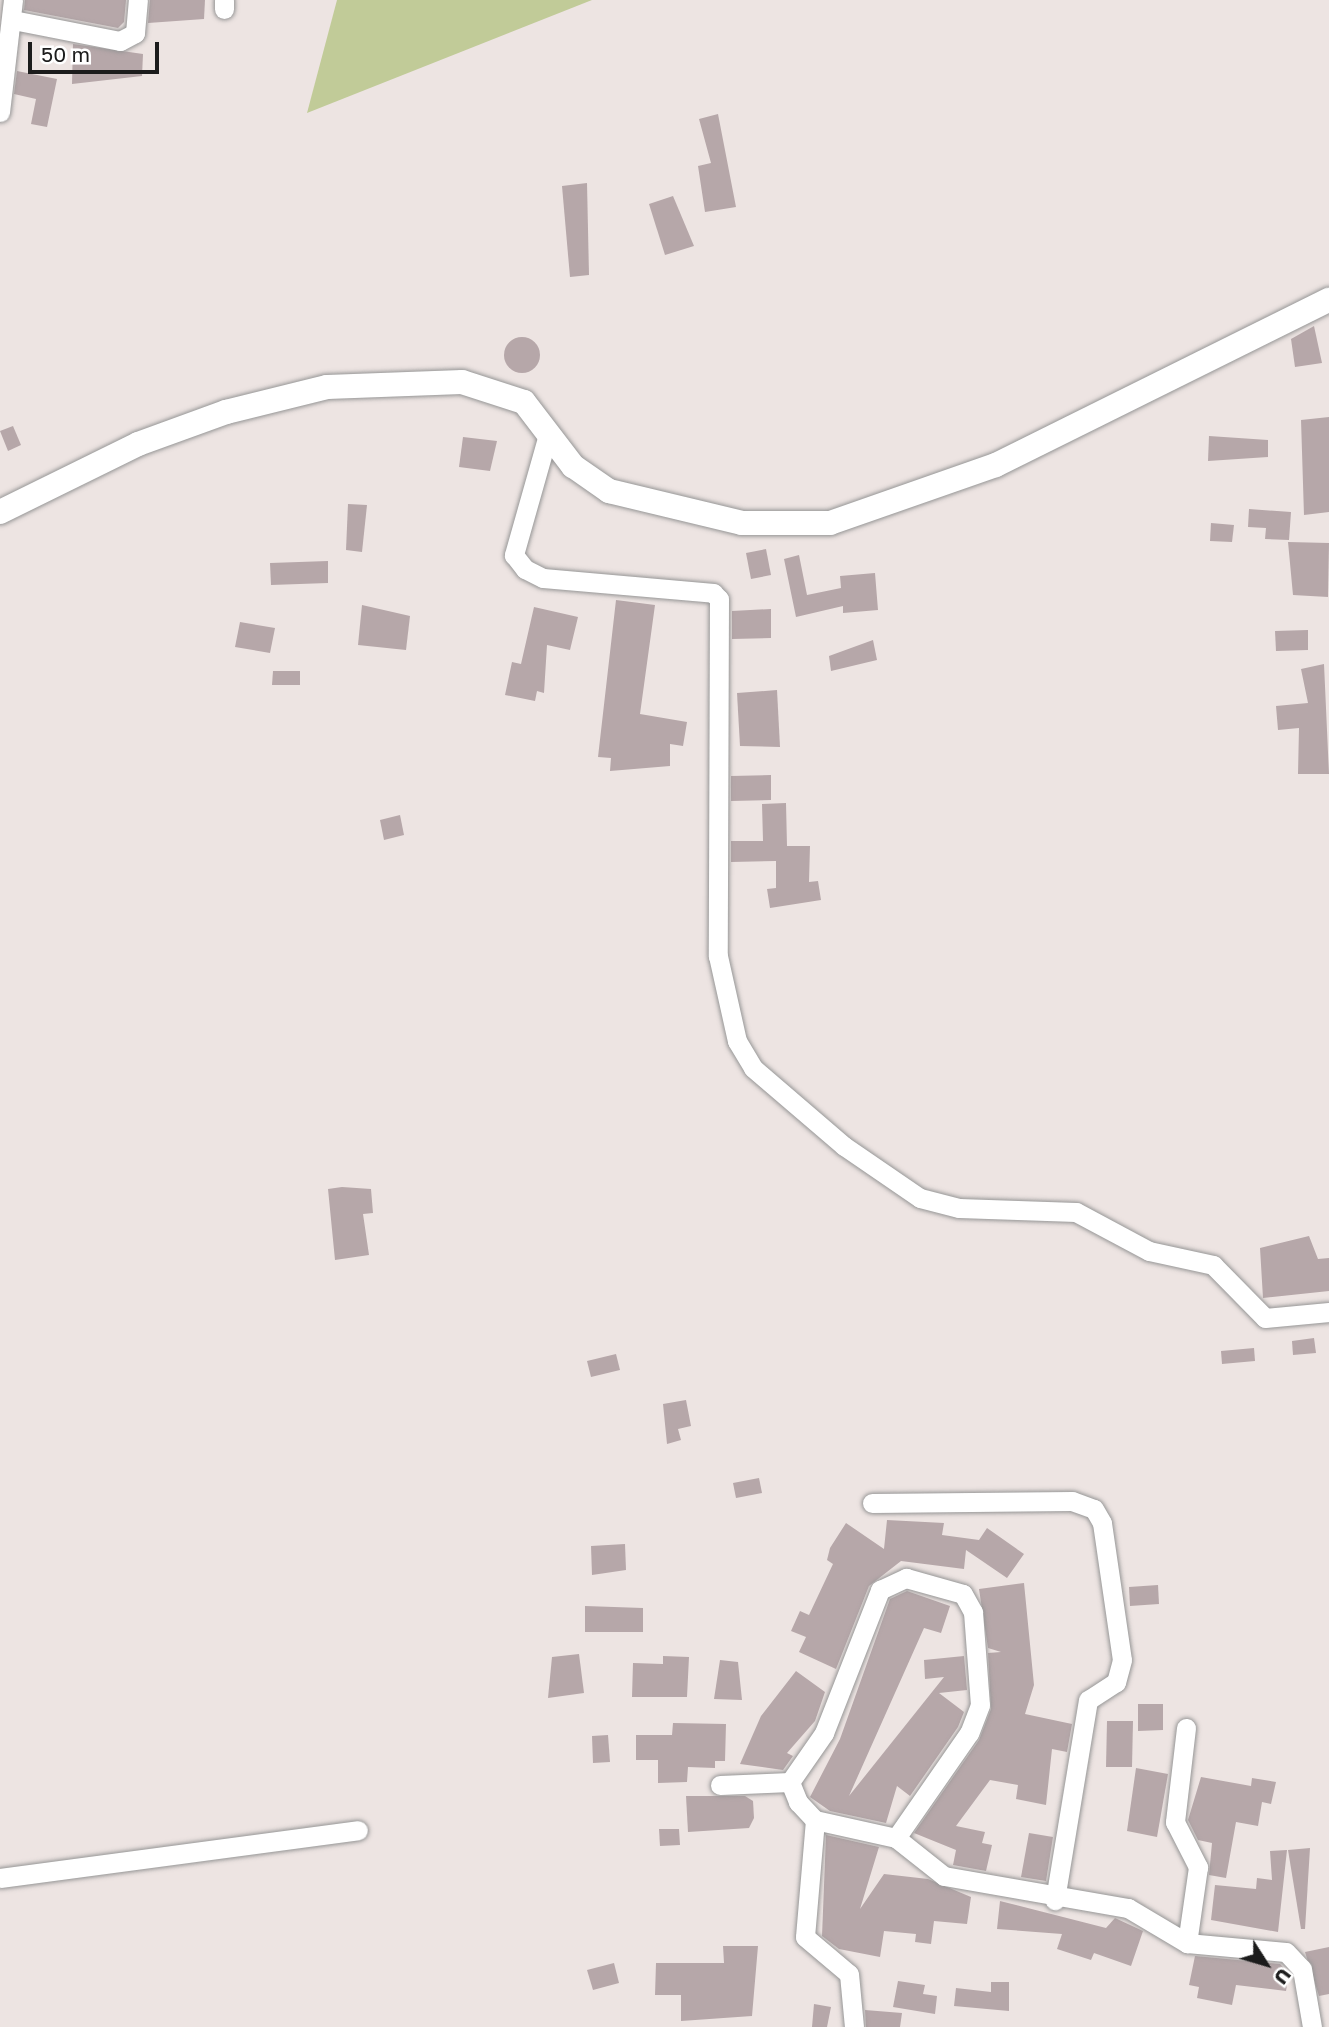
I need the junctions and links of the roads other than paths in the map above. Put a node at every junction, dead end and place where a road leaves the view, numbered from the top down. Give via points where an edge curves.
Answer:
1 (138, 0) edge
2 (13, 10) edge
3 (0, 112) edge
4 (1329, 300) edge
5 (547, 438) junction
6 (0, 512) edge
7 (1329, 1312) edge
8 (872, 1503) dead end
9 (1186, 1728) dead end
10 (790, 1782) junction
11 (720, 1785) dead end
12 (816, 1820) junction
13 (358, 1830) dead end
14 (896, 1838) junction
15 (0, 1878) edge
16 (1055, 1900) junction
17 (1187, 1943) junction
18 (853, 2027) edge
19 (1312, 2027) edge

1 - 2 street via 135,33 120,41
2 - 3 street
4 - 5 street via 996,464 830,523 742,523 651,505 591,482
5 - 6 street via 524,402 501,390 462,382 327,387 226,412 138,444
5 - 7 street via 514,555 525,569 542,578 713,593 719,599 718,956 737,1041 753,1068 844,1146 920,1198 960,1208 1076,1212 1149,1251 1202,1259 1265,1318
8 - 16 street via 1072,1501 1094,1509 1102,1523 1121,1667 1116,1682 1088,1700
9 - 17 street via 1175,1830 1198,1867
10 - 11 street
10 - 12 street via 797,1802
10 - 14 street via 824,1733 880,1590 906,1578 963,1594 973,1612 981,1705 969,1732
12 - 14 street
12 - 18 street via 805,1937 849,1974
13 - 15 street
14 - 16 street via 944,1876
16 - 17 street via 1128,1908
17 - 19 street via 1292,1956 1302,1969

